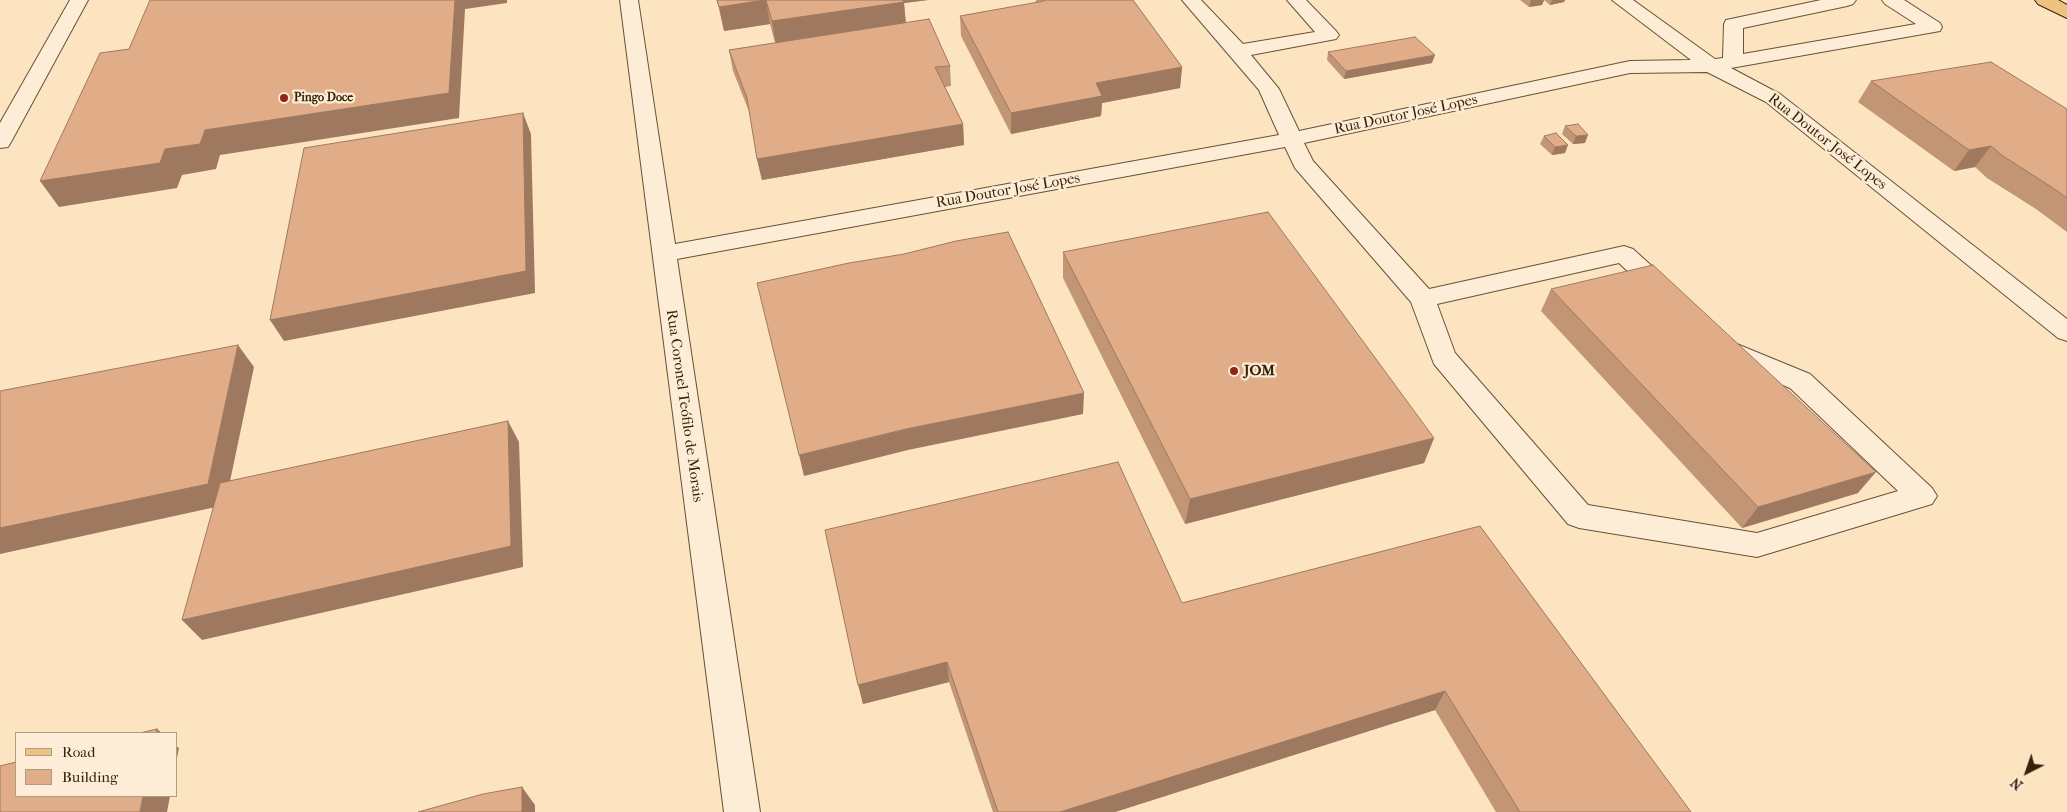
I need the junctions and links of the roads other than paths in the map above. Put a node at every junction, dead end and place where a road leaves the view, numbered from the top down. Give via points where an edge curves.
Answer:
1 (79, 0) edge
2 (629, 0) edge
3 (1191, 0) edge
4 (1296, 0) edge
5 (1621, 0) edge
6 (1847, 0) edge
7 (1891, 0) edge
8 (2044, 0) edge
9 (2067, 12) edge
10 (1238, 51) junction
11 (1722, 64) junction
12 (1291, 139) junction
13 (0, 142) edge
14 (663, 254) junction
15 (1423, 300) junction
16 (1681, 307) edge
17 (2067, 332) edge
18 (1710, 333) edge
19 (742, 812) edge

1 - 13 street
2 - 14 street, Rua Coronel Teófilo de Morais
3 - 10 street
4 - 10 street via 1329,35
5 - 11 street
6 - 11 street via 1733,24
7 - 11 street via 1934,27
8 - 9 main road
10 - 12 street via 1269,89
11 - 12 street, Rua Doutor José Lopes via 1630,67
11 - 17 street, Rua Doutor José Lopes via 1773,98
12 - 14 street, Rua Doutor José Lopes
12 - 15 street via 1303,163
14 - 19 street, Rua Coronel Teófilo de Morais
15 - 16 street via 1624,254
15 - 18 street via 1443,357 1579,516 1757,545 1922,496 1800,381 1731,353

